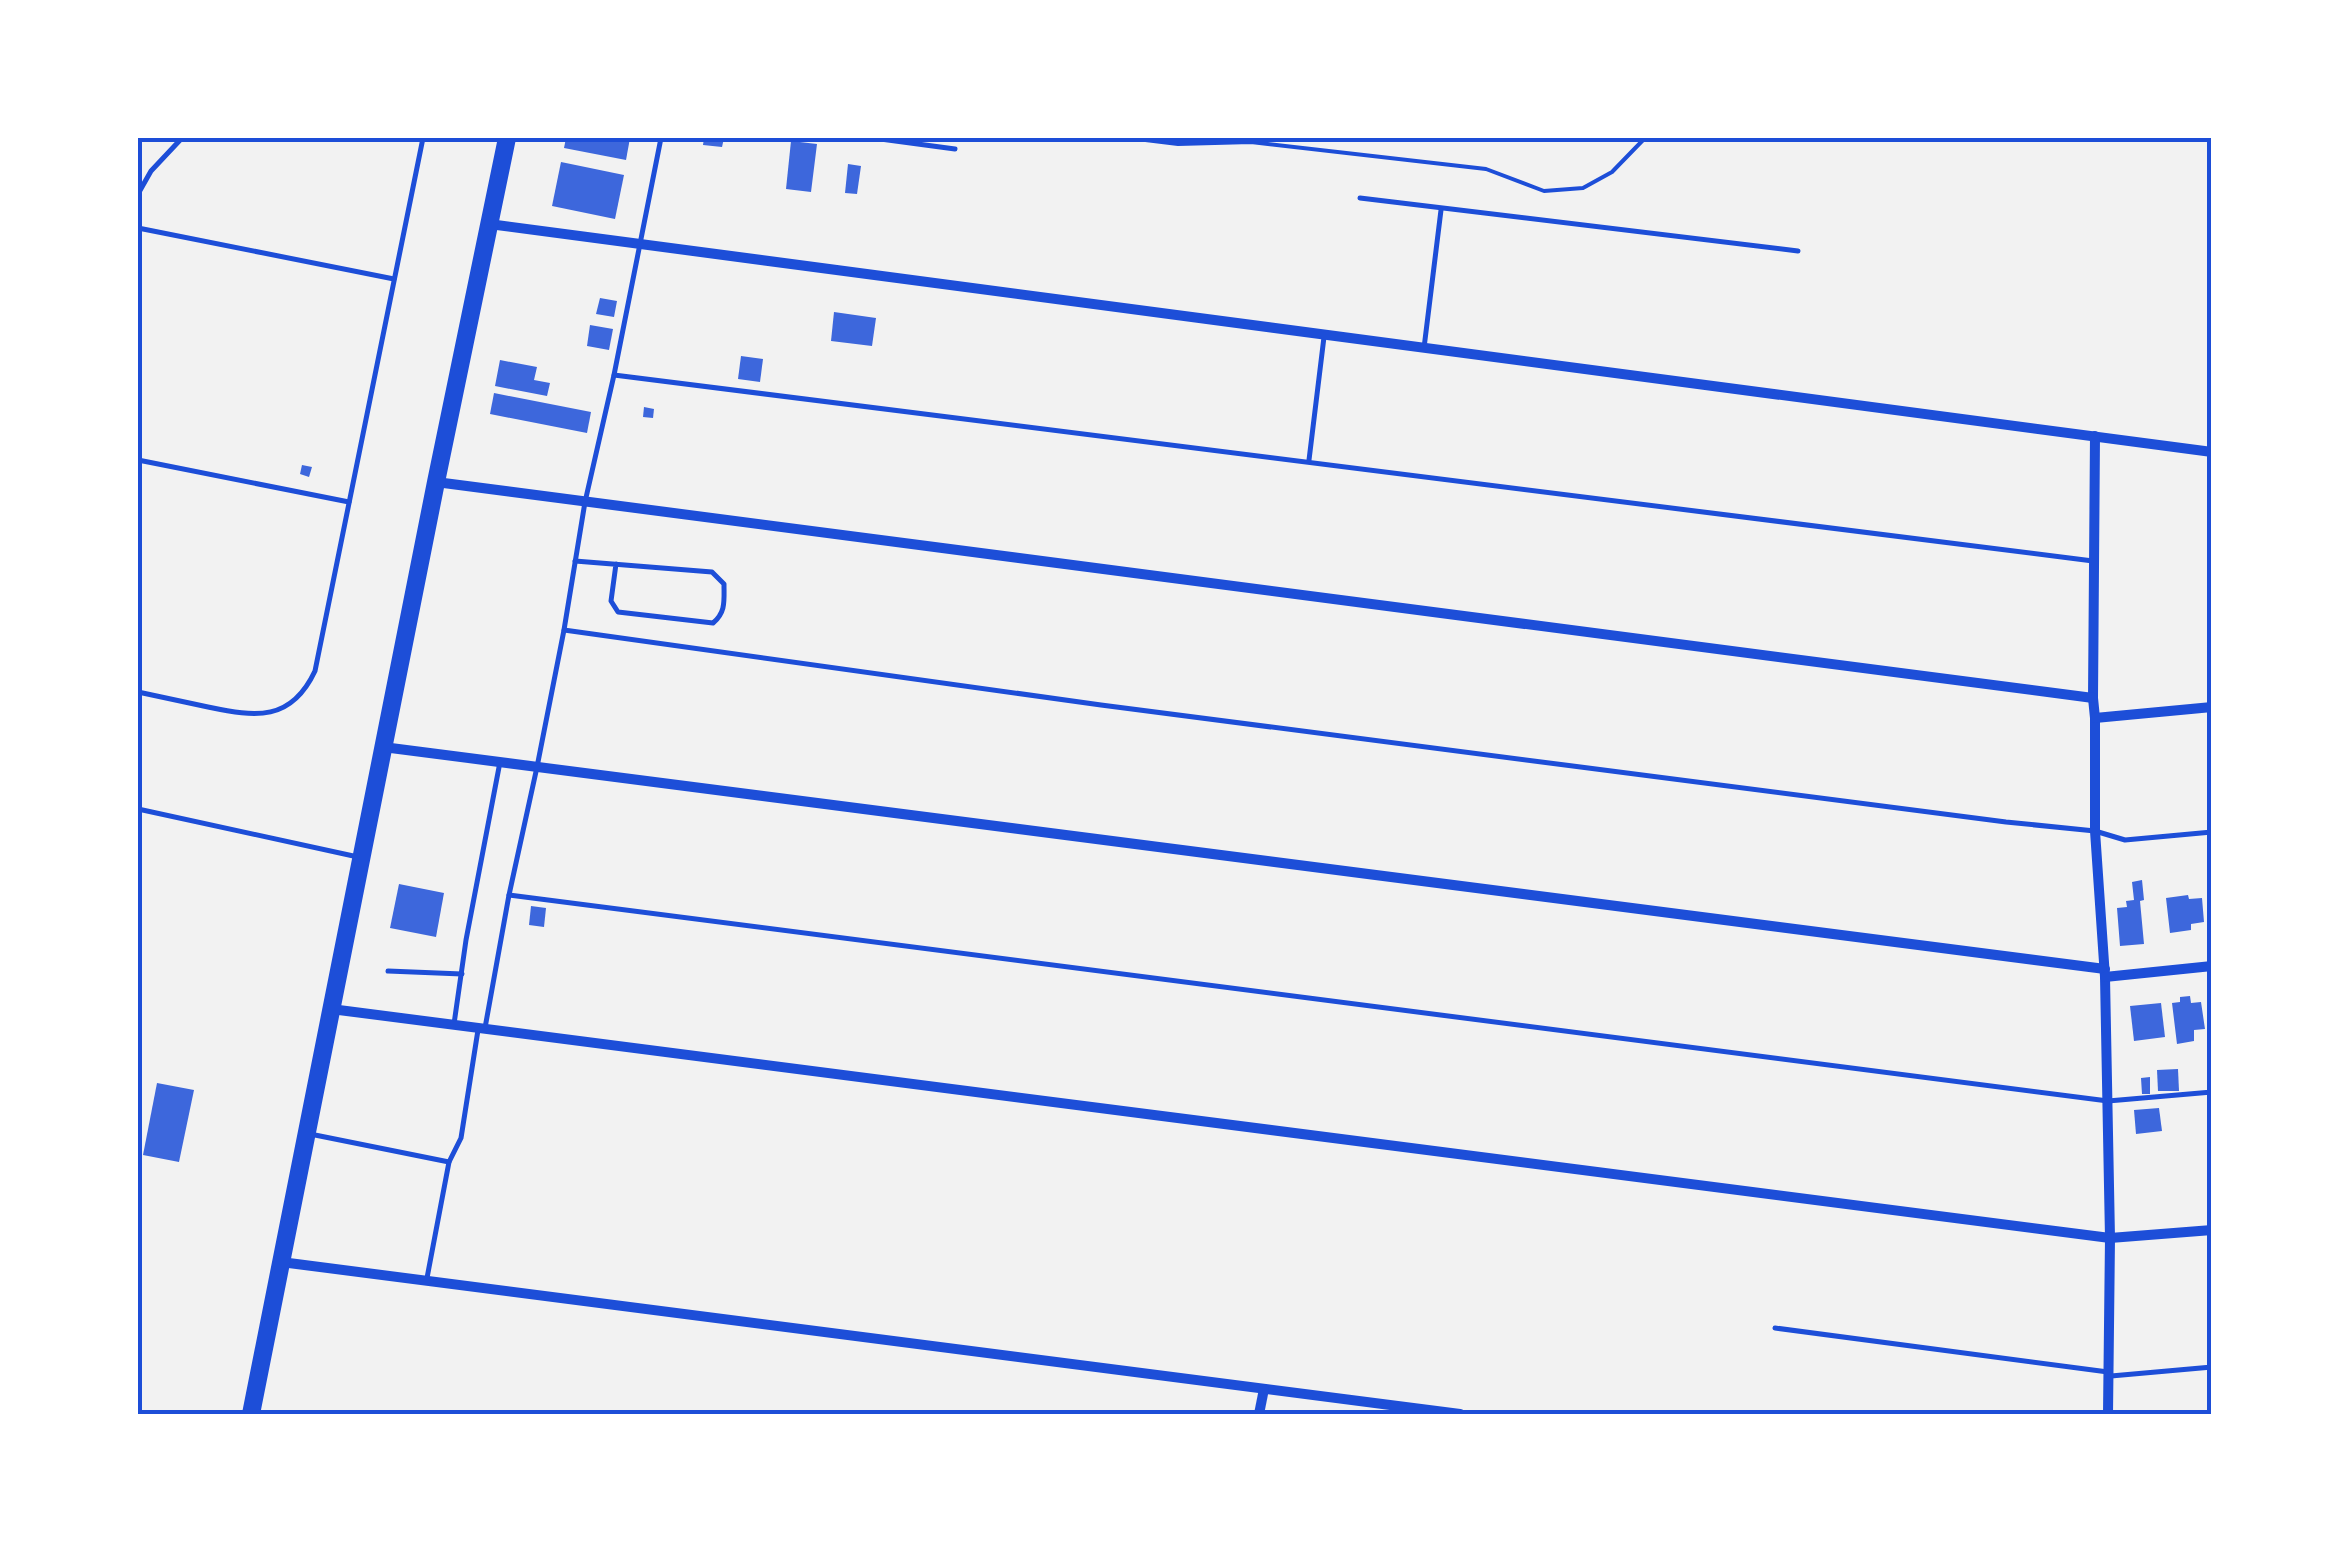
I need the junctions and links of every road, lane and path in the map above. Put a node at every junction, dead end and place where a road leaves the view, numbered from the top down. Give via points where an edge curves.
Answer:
1 (182, 138) edge
2 (423, 138) edge
3 (507, 138) edge
4 (661, 138) edge
5 (873, 138) edge
6 (1130, 138) edge
7 (1645, 138) edge
8 (955, 149) dead end
9 (138, 194) edge
10 (1360, 198) dead end
11 (1442, 210) junction
12 (489, 224) junction
13 (138, 228) edge
14 (640, 244) junction
15 (1798, 251) dead end
16 (394, 278) junction
17 (1324, 334) junction
18 (1424, 348) junction
19 (614, 375) junction
20 (2095, 436) junction
21 (2212, 452) edge
22 (138, 460) edge
23 (1309, 461) junction
24 (436, 482) junction
25 (350, 502) junction
26 (586, 502) junction
27 (576, 561) junction
28 (2093, 561) junction
29 (616, 564) junction
30 (564, 630) junction
31 (138, 692) edge
32 (2092, 698) junction
33 (2212, 707) edge
34 (2095, 718) junction
35 (383, 747) junction
36 (500, 762) junction
37 (537, 767) junction
38 (138, 809) edge
39 (2095, 831) junction
40 (2212, 832) edge
41 (360, 858) junction
42 (509, 895) junction
43 (2212, 966) edge
44 (388, 970) dead end
45 (2105, 973) junction
46 (462, 974) junction
47 (331, 1009) junction
48 (454, 1024) junction
49 (482, 1028) junction
50 (2212, 1092) edge
51 (2108, 1101) junction
52 (306, 1133) junction
53 (450, 1162) junction
54 (2212, 1230) edge
55 (2110, 1238) junction
56 (280, 1262) junction
57 (427, 1281) junction
58 (1775, 1328) dead end
59 (2212, 1367) edge
60 (2108, 1374) junction
61 (1264, 1389) junction
62 (251, 1414) edge
63 (1259, 1414) edge
64 (1460, 1414) edge
65 (2108, 1414) edge

1 - 9 lane
2 - 16 lane
3 - 12 main road
4 - 14 lane
5 - 8 lane
6 - 7 path via 1252,142 1472,167 1544,191 1583,188 1612,172
10 - 11 lane
11 - 15 lane
11 - 18 lane
12 - 14 street
12 - 24 main road
13 - 16 lane
14 - 17 street
14 - 19 lane
16 - 25 lane
17 - 18 street
17 - 23 lane
18 - 20 street
19 - 23 lane
19 - 26 lane
20 - 21 street
20 - 28 street
22 - 25 lane
23 - 28 lane
24 - 26 street
24 - 35 main road
25 - 31 lane via 316,671 298,699 266,714 239,714
26 - 27 lane
26 - 32 street
27 - 29 lane
27 - 30 lane
28 - 32 street
29 - 29 lane via 712,572 724,584 720,618 712,623 618,612 611,601
30 - 37 lane
30 - 39 lane
32 - 34 street
33 - 34 street
34 - 39 street
35 - 36 street
35 - 41 main road
36 - 37 street
36 - 46 lane
37 - 42 lane
37 - 45 street
38 - 41 lane
39 - 40 lane via 2125,840
39 - 45 street
41 - 47 main road
42 - 49 lane
42 - 51 lane
43 - 45 street
44 - 46 lane
45 - 51 street
46 - 48 lane
47 - 48 street
47 - 52 main road
48 - 49 street
49 - 53 lane via 461,1138
49 - 55 street
50 - 51 lane
51 - 55 street
52 - 53 lane
52 - 56 main road
53 - 57 lane
54 - 55 street
55 - 60 street
56 - 57 street
56 - 62 main road
57 - 61 street
58 - 60 lane
59 - 60 lane
60 - 65 street
61 - 63 street
61 - 64 street

